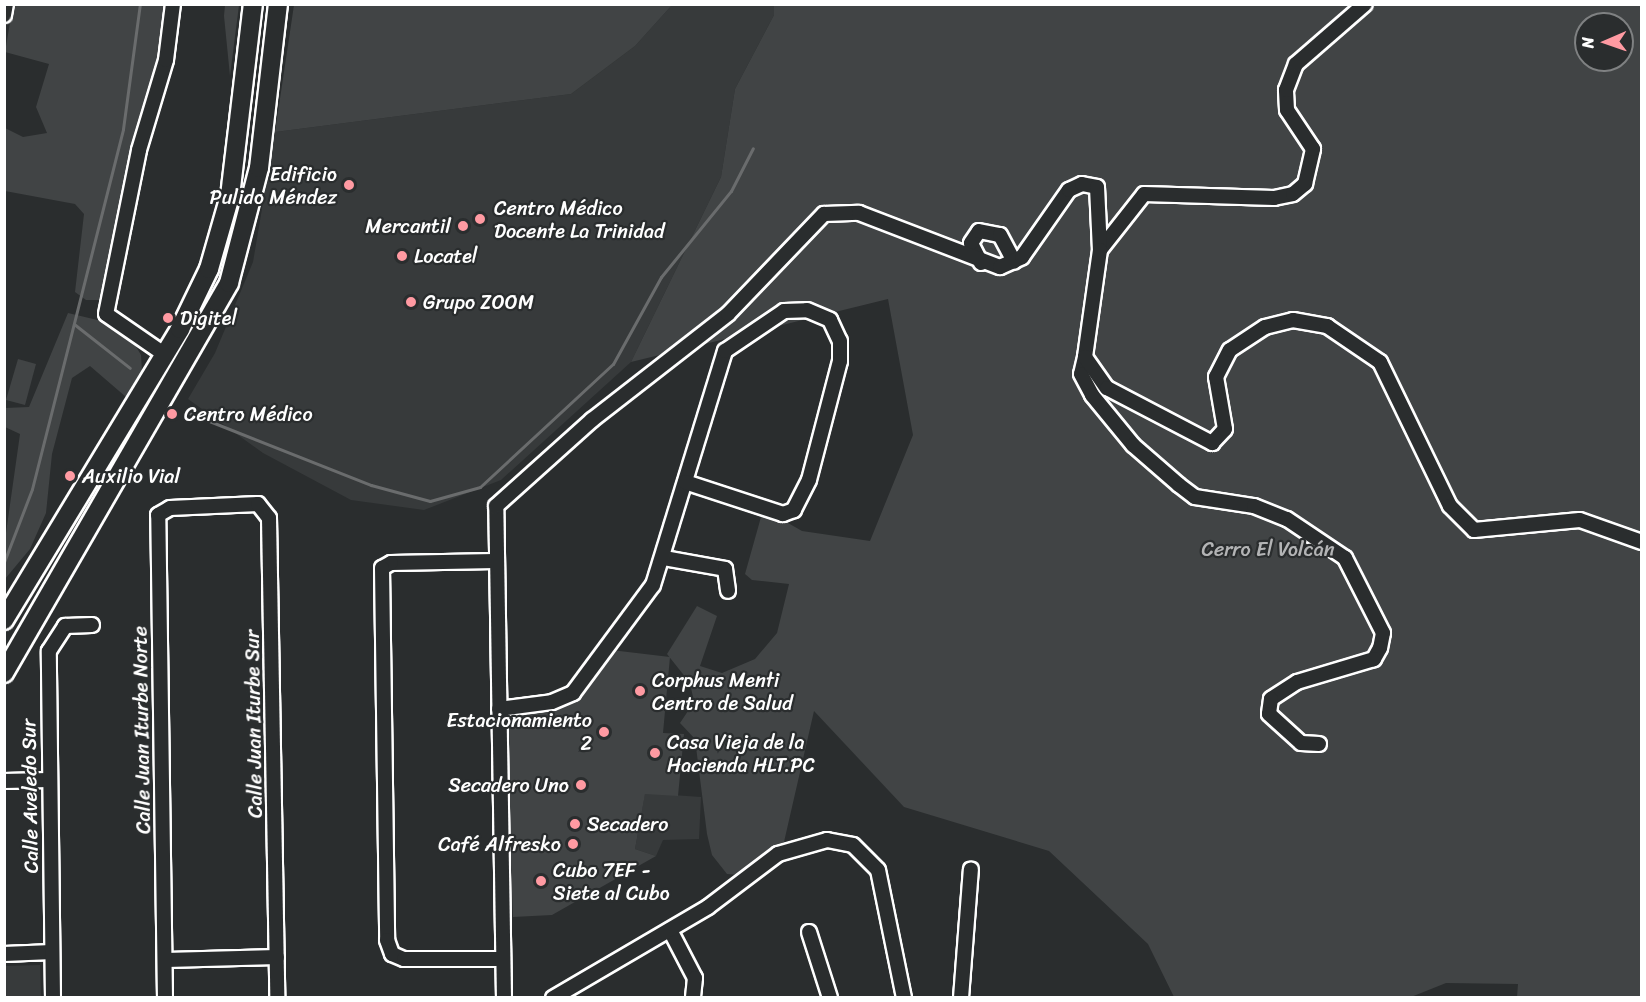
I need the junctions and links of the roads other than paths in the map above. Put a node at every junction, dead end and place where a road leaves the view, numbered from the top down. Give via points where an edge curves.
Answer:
1 (6, 4) edge
2 (172, 4) edge
3 (253, 4) edge
4 (278, 4) edge
5 (1365, 4) edge
6 (4, 15) edge
7 (1100, 250) junction
8 (1014, 261) junction
9 (981, 262) junction
10 (165, 353) junction
11 (1085, 357) junction
12 (685, 482) junction
13 (208, 506) joint
14 (1641, 542) edge
15 (664, 558) junction
16 (495, 561) junction
17 (728, 591) dead end
18 (4, 620) edge
19 (92, 625) dead end
20 (4, 673) edge
21 (499, 708) junction
22 (1318, 744) dead end
23 (4, 780) edge
24 (49, 780) junction
25 (971, 869) dead end
26 (670, 930) junction
27 (809, 932) dead end
28 (52, 952) junction
29 (4, 954) edge
30 (277, 957) junction
31 (503, 959) junction
32 (166, 960) junction
33 (52, 998) edge
34 (165, 998) edge
35 (277, 998) edge
36 (504, 998) edge
37 (553, 998) edge
38 (693, 998) edge
39 (830, 998) edge
40 (904, 998) edge
41 (961, 998) edge

1 - 6 street
2 - 10 street via 166,60 139,150 106,314
3 - 10 main road via 230,196 209,269
4 - 20 main road via 259,168 229,284
5 - 7 street via 1296,64 1286,90 1287,110 1313,149 1305,184 1293,194 1274,198 1144,194
7 - 8 street via 1097,187 1082,183 1069,190
7 - 11 street
8 - 9 street via 1000,267
8 - 9 street via 1000,235 979,231 971,243
9 - 16 street via 860,213 824,213 728,314 503,497 493,519
10 - 18 main road
11 - 14 street via 1107,388 1212,443 1225,429 1216,376 1230,350 1265,327 1293,320 1327,326 1380,362 1450,506 1474,530 1580,520
11 - 22 street via 1081,374 1092,395 1133,445 1179,485 1195,497 1254,506 1287,519 1345,558 1383,633 1380,648 1374,659 1297,682 1271,699 1269,714 1300,743
12 - 12 street via 725,351 784,311 807,310 830,320 840,341 840,361 808,480 794,510 783,514
12 - 15 street
13 - 30 street, Calle Juan Iturbe Sur via 258,504 269,518
13 - 32 street, Calle Juan Iturbe Norte via 162,509 158,515
15 - 17 street via 725,569
15 - 21 street via 643,599 573,693 552,702
16 - 21 street
16 - 31 street via 391,563 382,568 387,940 392,954 404,959
19 - 24 street, Calle Aveledo Sur via 65,626 49,651
21 - 31 street
23 - 24 street
24 - 28 street, Calle Aveledo Sur
25 - 41 street
26 - 37 street
26 - 38 street via 694,978
26 - 40 street via 793,846 841,840 862,851 885,883
27 - 39 street
28 - 29 street
28 - 33 street, Calle Aveledo Sur
30 - 32 street
30 - 35 street, Calle Juan Iturbe Sur
31 - 36 street
32 - 34 street, Calle Juan Iturbe Norte

